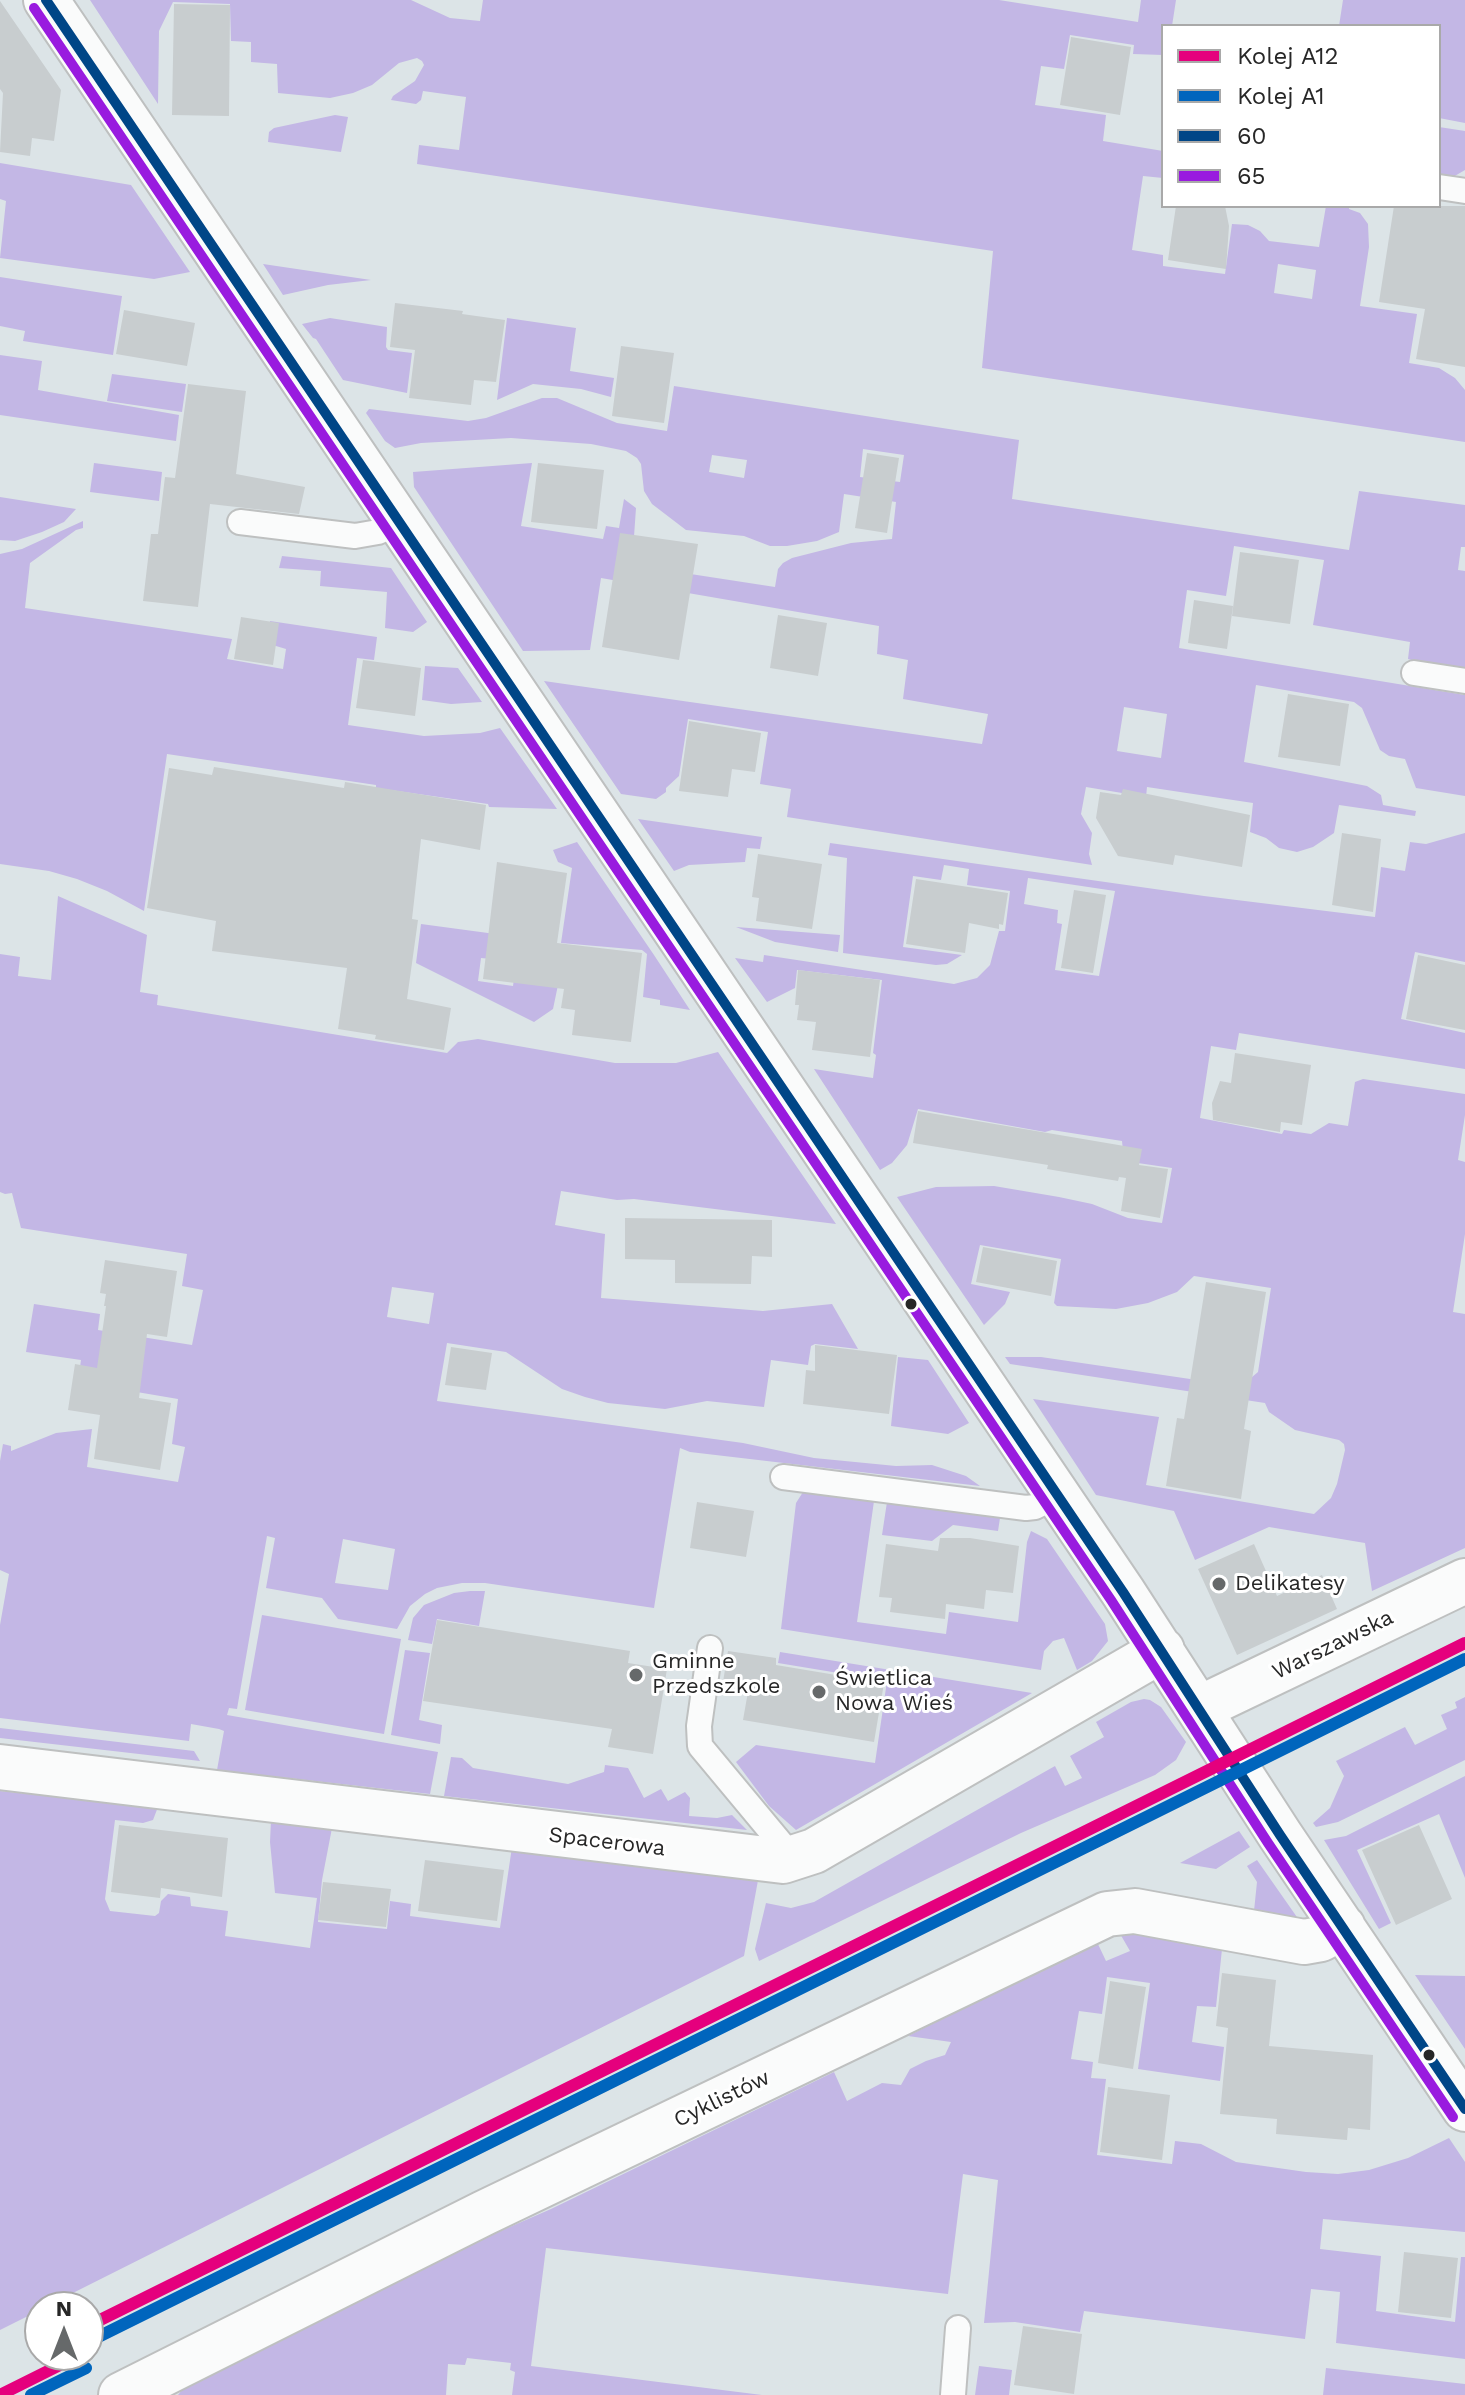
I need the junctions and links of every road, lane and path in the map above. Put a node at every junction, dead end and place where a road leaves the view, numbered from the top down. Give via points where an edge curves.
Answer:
1 (46, 0) edge
2 (1441, 187) edge
3 (1465, 191) edge
4 (240, 522) dead end
5 (400, 522) junction
6 (1414, 673) dead end
7 (1465, 681) edge
8 (783, 1477) dead end
9 (1057, 1496) junction
10 (1465, 1581) edge
11 (710, 1648) dead end
12 (1162, 1650) junction
13 (1200, 1708) junction
14 (0, 1767) edge
15 (794, 1859) junction
16 (1343, 1927) junction
17 (1465, 2109) edge
18 (958, 2328) dead end
19 (121, 2395) edge
20 (953, 2395) edge

1 - 5 street
2 - 3 lane
4 - 5 lane via 355,536
5 - 9 street
6 - 7 lane
8 - 9 lane via 1026,1508
9 - 12 street
10 - 13 street, Warszawska
11 - 15 lane via 700,1746
12 - 13 street
12 - 15 street, Spacerowa
13 - 16 street
14 - 15 street, Spacerowa via 767,1861
16 - 17 street
16 - 19 street, Cyklistów via 1304,1942 1135,1911 1107,1914 484,2213
18 - 20 lane

